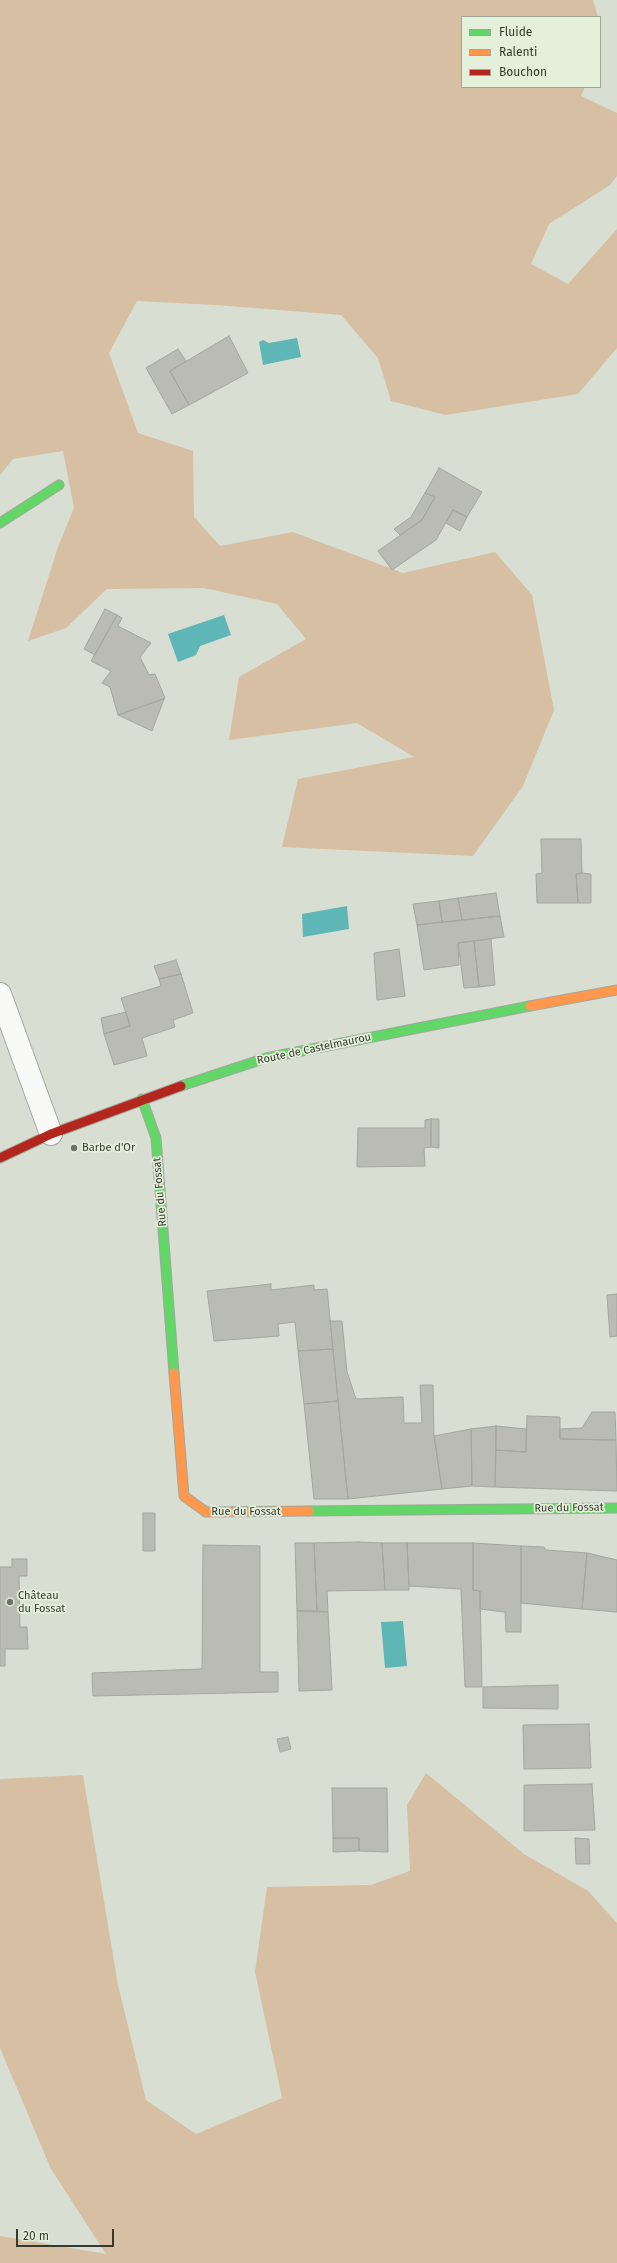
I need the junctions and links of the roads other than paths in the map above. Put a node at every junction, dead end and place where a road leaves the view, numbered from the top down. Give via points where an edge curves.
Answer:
1 (59, 485) dead end
2 (0, 524) edge
3 (617, 990) edge
4 (0, 994) edge
5 (142, 1098) junction
6 (51, 1134) junction
7 (0, 1158) edge
8 (617, 1508) edge

1 - 2 street
3 - 5 street, Route de Castelmaurou via 266,1058
4 - 6 street
5 - 6 street, Route de Castelmaurou
5 - 8 street, Rue du Fossat via 156,1138 184,1496 206,1512
6 - 7 street, Route de Castelmaurou

